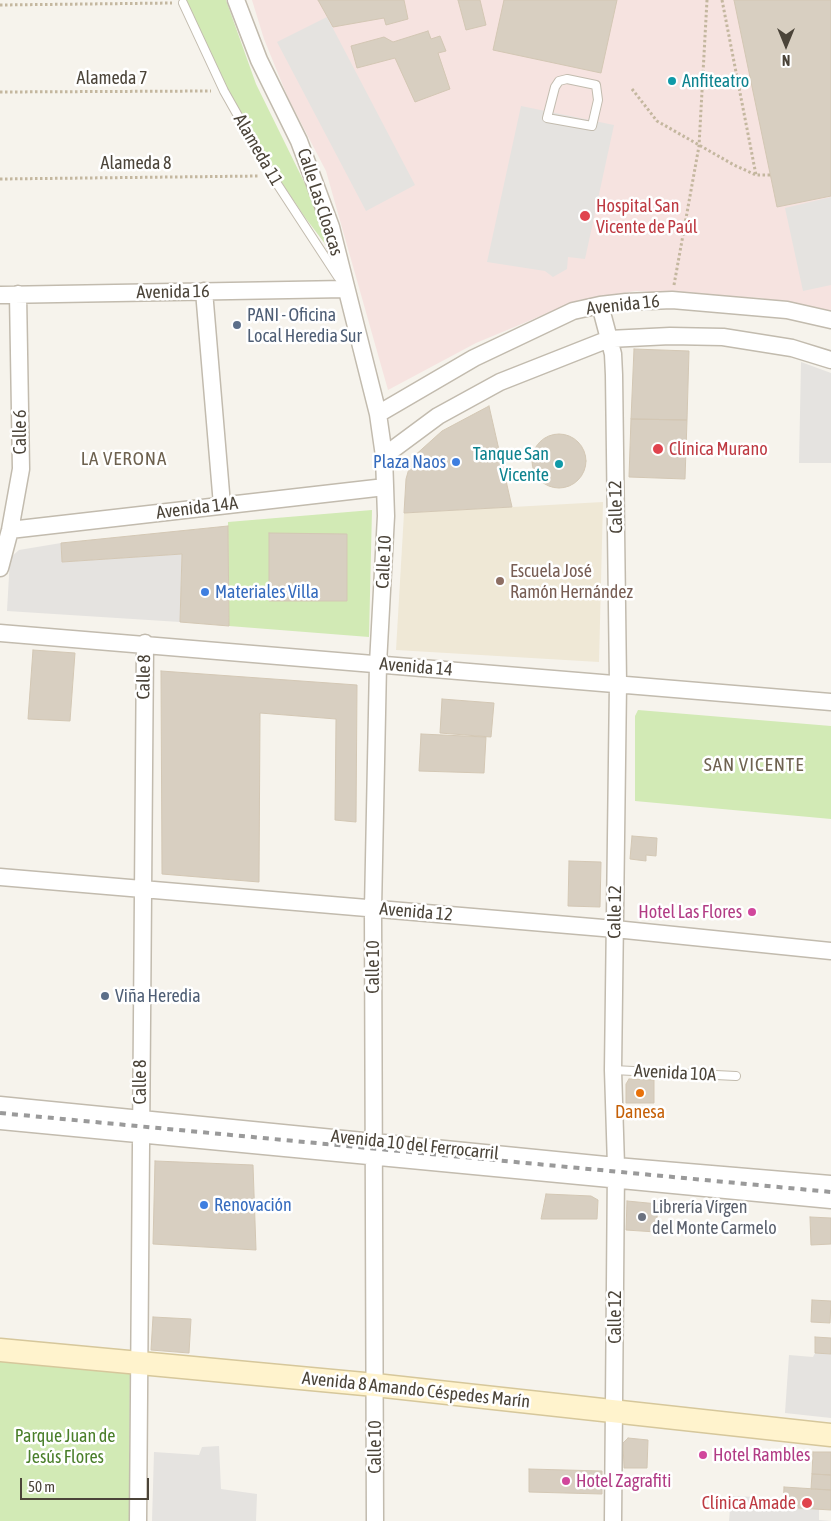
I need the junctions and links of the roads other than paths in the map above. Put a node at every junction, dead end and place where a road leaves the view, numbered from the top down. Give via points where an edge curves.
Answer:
1 (236, 0) edge
2 (183, 3) road end
3 (548, 118) joint
4 (346, 289) junction
5 (204, 291) junction
6 (0, 294) edge
7 (18, 294) junction
8 (600, 305) junction
9 (831, 320) edge
10 (609, 339) junction
11 (831, 360) edge
12 (378, 414) junction
13 (384, 456) junction
14 (385, 487) junction
15 (222, 505) junction
16 (10, 530) junction
17 (0, 568) edge
18 (0, 633) edge
19 (145, 644) junction
20 (378, 664) junction
21 (618, 683) junction
22 (831, 702) edge
23 (0, 877) edge
24 (142, 890) junction
25 (373, 908) junction
26 (615, 929) junction
27 (831, 951) edge
28 (613, 1070) junction
29 (736, 1076) dead end
30 (0, 1105) edge
31 (0, 1121) edge
32 (140, 1125) junction
33 (374, 1148) junction
34 (616, 1173) junction
35 (831, 1184) edge
36 (831, 1200) edge
37 (0, 1350) edge
38 (138, 1363) junction
39 (375, 1385) junction
40 (614, 1412) junction
41 (831, 1435) edge
42 (138, 1521) edge
43 (375, 1521) edge
44 (614, 1521) edge

1 - 4 street, Calle Las Cloacas via 259,60 299,141 331,227
2 - 4 lane, Alameda 11 via 224,91 272,176
3 - 3 lane via 592,126 598,100 596,85 567,79 559,81 554,87
4 - 5 street, Avenida 16
4 - 12 street, Calle Las Cloacas
5 - 7 street, Avenida 16
5 - 15 street
6 - 7 street, Avenida 16
7 - 16 street, Calle 6 via 20,469
8 - 9 street, Avenida 16 via 672,300 787,310
8 - 10 street, Calle 12
8 - 12 street, Avenida 16 via 573,311 474,358
10 - 11 street, Avenida 16 via 723,337 792,348
10 - 13 street, Avenida 16 via 500,382 438,416
10 - 21 street, Calle 12 via 614,375
12 - 13 street, Calle 10
13 - 14 street, Calle 10
14 - 15 street, Avenida 14A
14 - 20 street, Calle 10
15 - 16 street, Avenida 14A
16 - 17 street, Calle 6
18 - 19 street, Avenida 14
19 - 20 street, Avenida 14
19 - 24 street, Calle 8
20 - 21 street, Avenida 14
20 - 25 street, Calle 10
21 - 22 street, Avenida 14
21 - 26 street, Calle 12
23 - 24 street, Avenida 12
24 - 25 street, Avenida 12
24 - 32 street, Calle 8
25 - 26 street, Avenida 12
25 - 33 street, Calle 10
26 - 27 street, Avenida 12
26 - 28 street, Calle 12
28 - 29 lane, Avenida 10A
28 - 34 street, Calle 12
30 - 32 street, Avenida 10 del Ferrocarril
31 - 32 street, Avenida 10 del Ferrocarril
32 - 33 street, Avenida 10 del Ferrocarril
32 - 38 street, Calle 8
33 - 34 street, Avenida 10 del Ferrocarril
33 - 39 street, Calle 10
34 - 35 street, Avenida 10 del Ferrocarril
34 - 36 street, Avenida 10 del Ferrocarril
34 - 40 street, Calle 12
37 - 38 street, Avenida 8 Amando Céspedes Marín
38 - 39 street, Avenida 8 Amando Céspedes Marín
38 - 42 street, Calle 8
39 - 40 street, Avenida 8 Amando Céspedes Marín
39 - 43 street, Calle 10
40 - 41 street, Avenida 8 Amando Céspedes Marín
40 - 44 street, Calle 12

